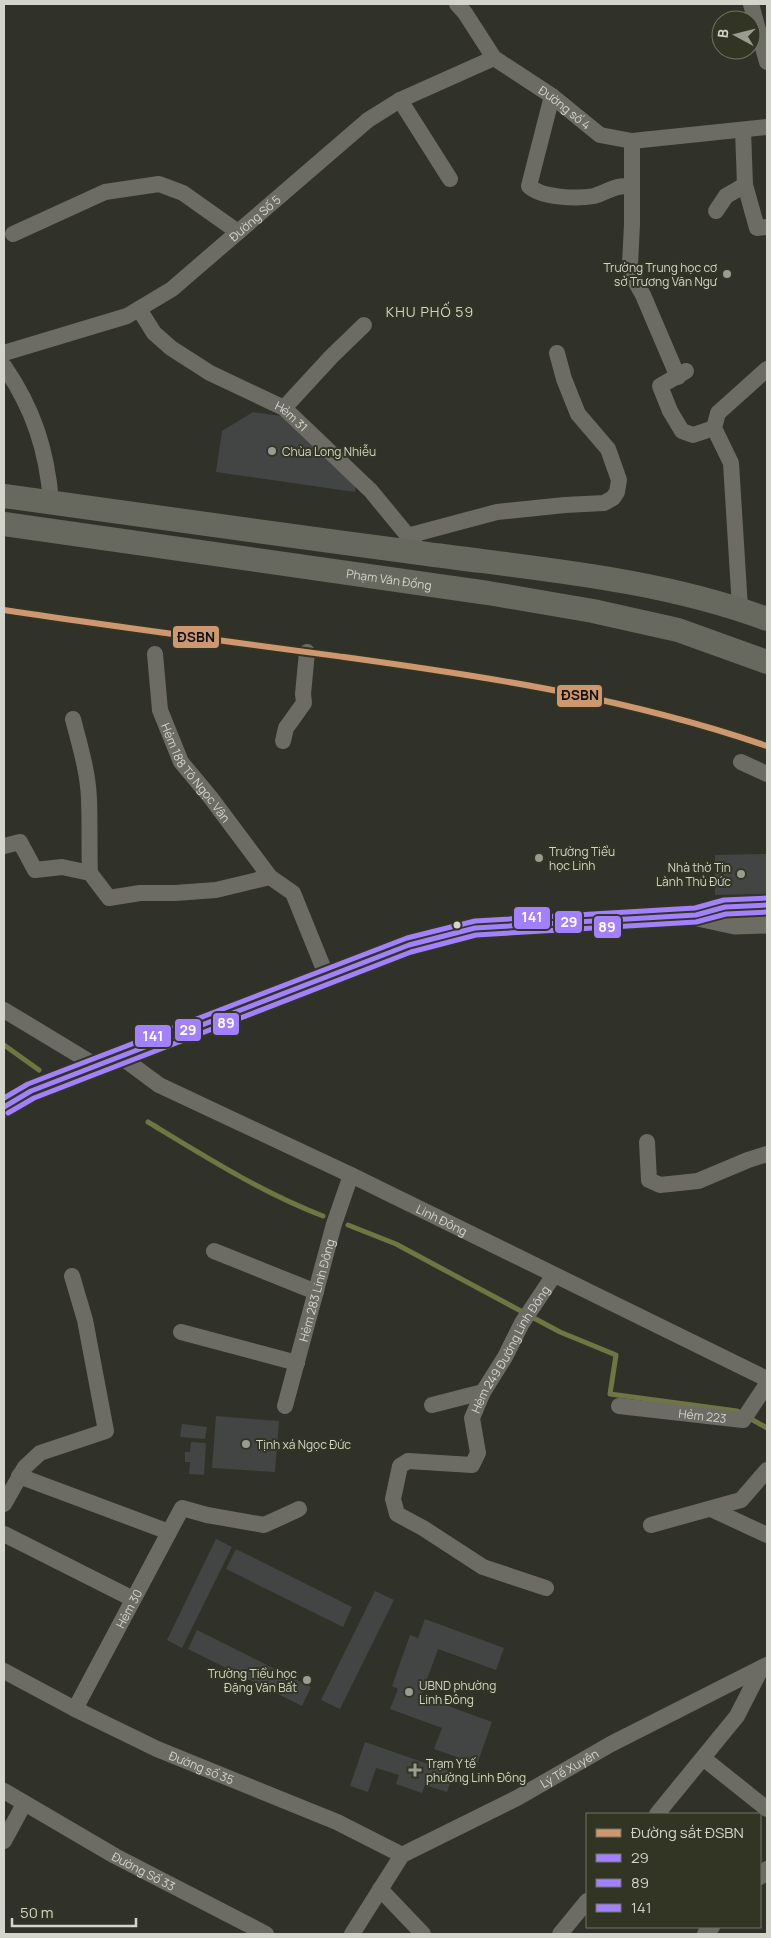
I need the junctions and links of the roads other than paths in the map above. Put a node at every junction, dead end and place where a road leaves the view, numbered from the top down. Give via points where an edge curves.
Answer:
1 (457, 4) edge
2 (751, 4) edge
3 (494, 58) junction
4 (767, 62) edge
5 (552, 96) junction
6 (400, 100) junction
7 (767, 128) edge
8 (743, 130) junction
9 (632, 141) junction
10 (450, 179) dead end
11 (745, 185) junction
12 (631, 187) junction
13 (716, 211) dead end
14 (767, 228) edge
15 (238, 232) junction
16 (13, 234) dead end
17 (139, 309) junction
18 (364, 325) dead end
19 (4, 353) edge
20 (557, 354) dead end
21 (4, 366) edge
22 (767, 369) edge
23 (284, 408) junction
24 (714, 428) junction
25 (4, 496) edge
26 (51, 502) junction
27 (4, 524) edge
28 (414, 545) junction
29 (740, 608) junction
30 (767, 619) edge
31 (307, 652) dead end
32 (155, 654) dead end
33 (767, 662) edge
34 (73, 719) dead end
35 (283, 741) dead end
36 (741, 762) dead end
37 (767, 774) edge
38 (4, 846) edge
39 (90, 873) junction
40 (270, 877) junction
41 (767, 905) edge
42 (696, 915) junction
43 (767, 923) edge
44 (327, 977) junction
45 (4, 1010) edge
46 (120, 1056) junction
47 (95, 1065) junction
48 (4, 1107) edge
49 (647, 1142) dead end
50 (767, 1154) edge
51 (351, 1175) junction
52 (214, 1250) dead end
53 (554, 1275) junction
54 (72, 1276) dead end
55 (316, 1292) junction
56 (181, 1332) dead end
57 (297, 1363) junction
58 (767, 1379) edge
59 (767, 1384) edge
60 (483, 1392) junction
61 (432, 1405) dead end
62 (285, 1406) dead end
63 (620, 1406) dead end
64 (767, 1470) edge
65 (20, 1476) junction
66 (4, 1504) edge
67 (299, 1508) dead end
68 (712, 1509) junction
69 (651, 1524) dead end
70 (169, 1532) junction
71 (4, 1534) edge
72 (767, 1535) edge
73 (546, 1588) dead end
74 (133, 1599) junction
75 (764, 1667) edge
76 (4, 1671) edge
77 (75, 1709) junction
78 (702, 1758) junction
79 (4, 1791) edge
80 (24, 1804) junction
81 (766, 1808) edge
82 (658, 1813) edge
83 (4, 1841) edge
84 (402, 1855) junction
85 (380, 1889) junction
86 (586, 1902) edge
87 (266, 1934) edge
88 (352, 1934) edge
89 (423, 1934) edge
90 (560, 1934) edge

1 - 3 street, Đường số 4
2 - 4 street
3 - 5 street, Đường số 4
3 - 6 street, Đường Số 5
5 - 9 street, Đường số 4 via 600,135
5 - 12 street via 529,186 534,192 579,198 595,196 612,188
6 - 10 street
6 - 15 street, Đường Số 5 via 368,120
7 - 8 street, Đường số 4
8 - 9 street, Đường số 4
8 - 11 street
9 - 12 street
11 - 13 street via 726,196
11 - 14 street via 757,228
12 - 24 street via 630,265 634,279 683,374 660,386 682,431 693,435
15 - 16 street via 183,193 158,184 105,192
15 - 17 street, Đường Số 5 via 172,289
17 - 19 street, Đường Số 5 via 127,316
17 - 23 street, Hẻm 31 via 154,333 171,348 210,373
18 - 23 street
20 - 28 street via 578,414 608,449 618,480 613,498 604,503 497,512
21 - 26 street via 19,387 38,428
22 - 24 street via 718,413
23 - 28 street, Hẻm 31 via 371,491
24 - 29 street via 730,463
25 - 26 highway
26 - 28 highway
27 - 33 highway, Phạm Văn Đồng via 593,611 678,630
28 - 29 highway via 567,571
29 - 30 highway
31 - 35 street via 304,703 286,728
32 - 40 street, Hẻm 188 Tô Ngọc Vân via 160,710 181,762
34 - 39 street via 84,761 89,799
36 - 37 street
38 - 39 street via 20,842 35,870 62,867
39 - 40 street via 109,898 140,893 216,890
40 - 44 street via 293,892
41 - 42 main road via 725,907
42 - 43 main road via 735,924
42 - 44 main road via 475,928 409,945
44 - 46 main road
45 - 47 street
46 - 47 main road
46 - 51 street, Linh Đông via 160,1085
47 - 48 main road via 31,1091
49 - 50 street via 649,1180 660,1185 698,1181
51 - 53 street, Linh Đông
51 - 55 street, Hẻm 283 Linh Đông
52 - 55 street
53 - 58 street, Linh Đông
53 - 60 street, Hẻm 249 Đường Linh Đông
54 - 65 street via 85,1320 106,1431 40,1453
55 - 57 street, Hẻm 283 Linh Đông
56 - 57 street
57 - 62 street, Hẻm 283 Linh Đông
59 - 63 street, Hẻm 223 via 746,1415
60 - 61 street
60 - 73 street, Hẻm 249 Đường Linh Đông via 472,1418 478,1453 472,1464 408,1461 400,1466 393,1499 396,1514 482,1567
64 - 68 street via 741,1500
65 - 66 street
65 - 70 street
67 - 70 street, Hẻm 30 via 264,1525 207,1516 182,1508
68 - 69 street
68 - 72 street
70 - 74 street, Hẻm 30
71 - 74 street
74 - 77 street, Hẻm 30
75 - 78 street via 737,1716
75 - 84 street, Lý Tế Xuyên
76 - 77 street, Đường số 35
77 - 84 street, Đường số 35 via 158,1749 337,1822
78 - 81 street
78 - 82 street
79 - 80 street
80 - 83 street
80 - 87 street, Đường Số 33 via 115,1856
84 - 85 street
85 - 88 street
85 - 89 street
86 - 90 street

